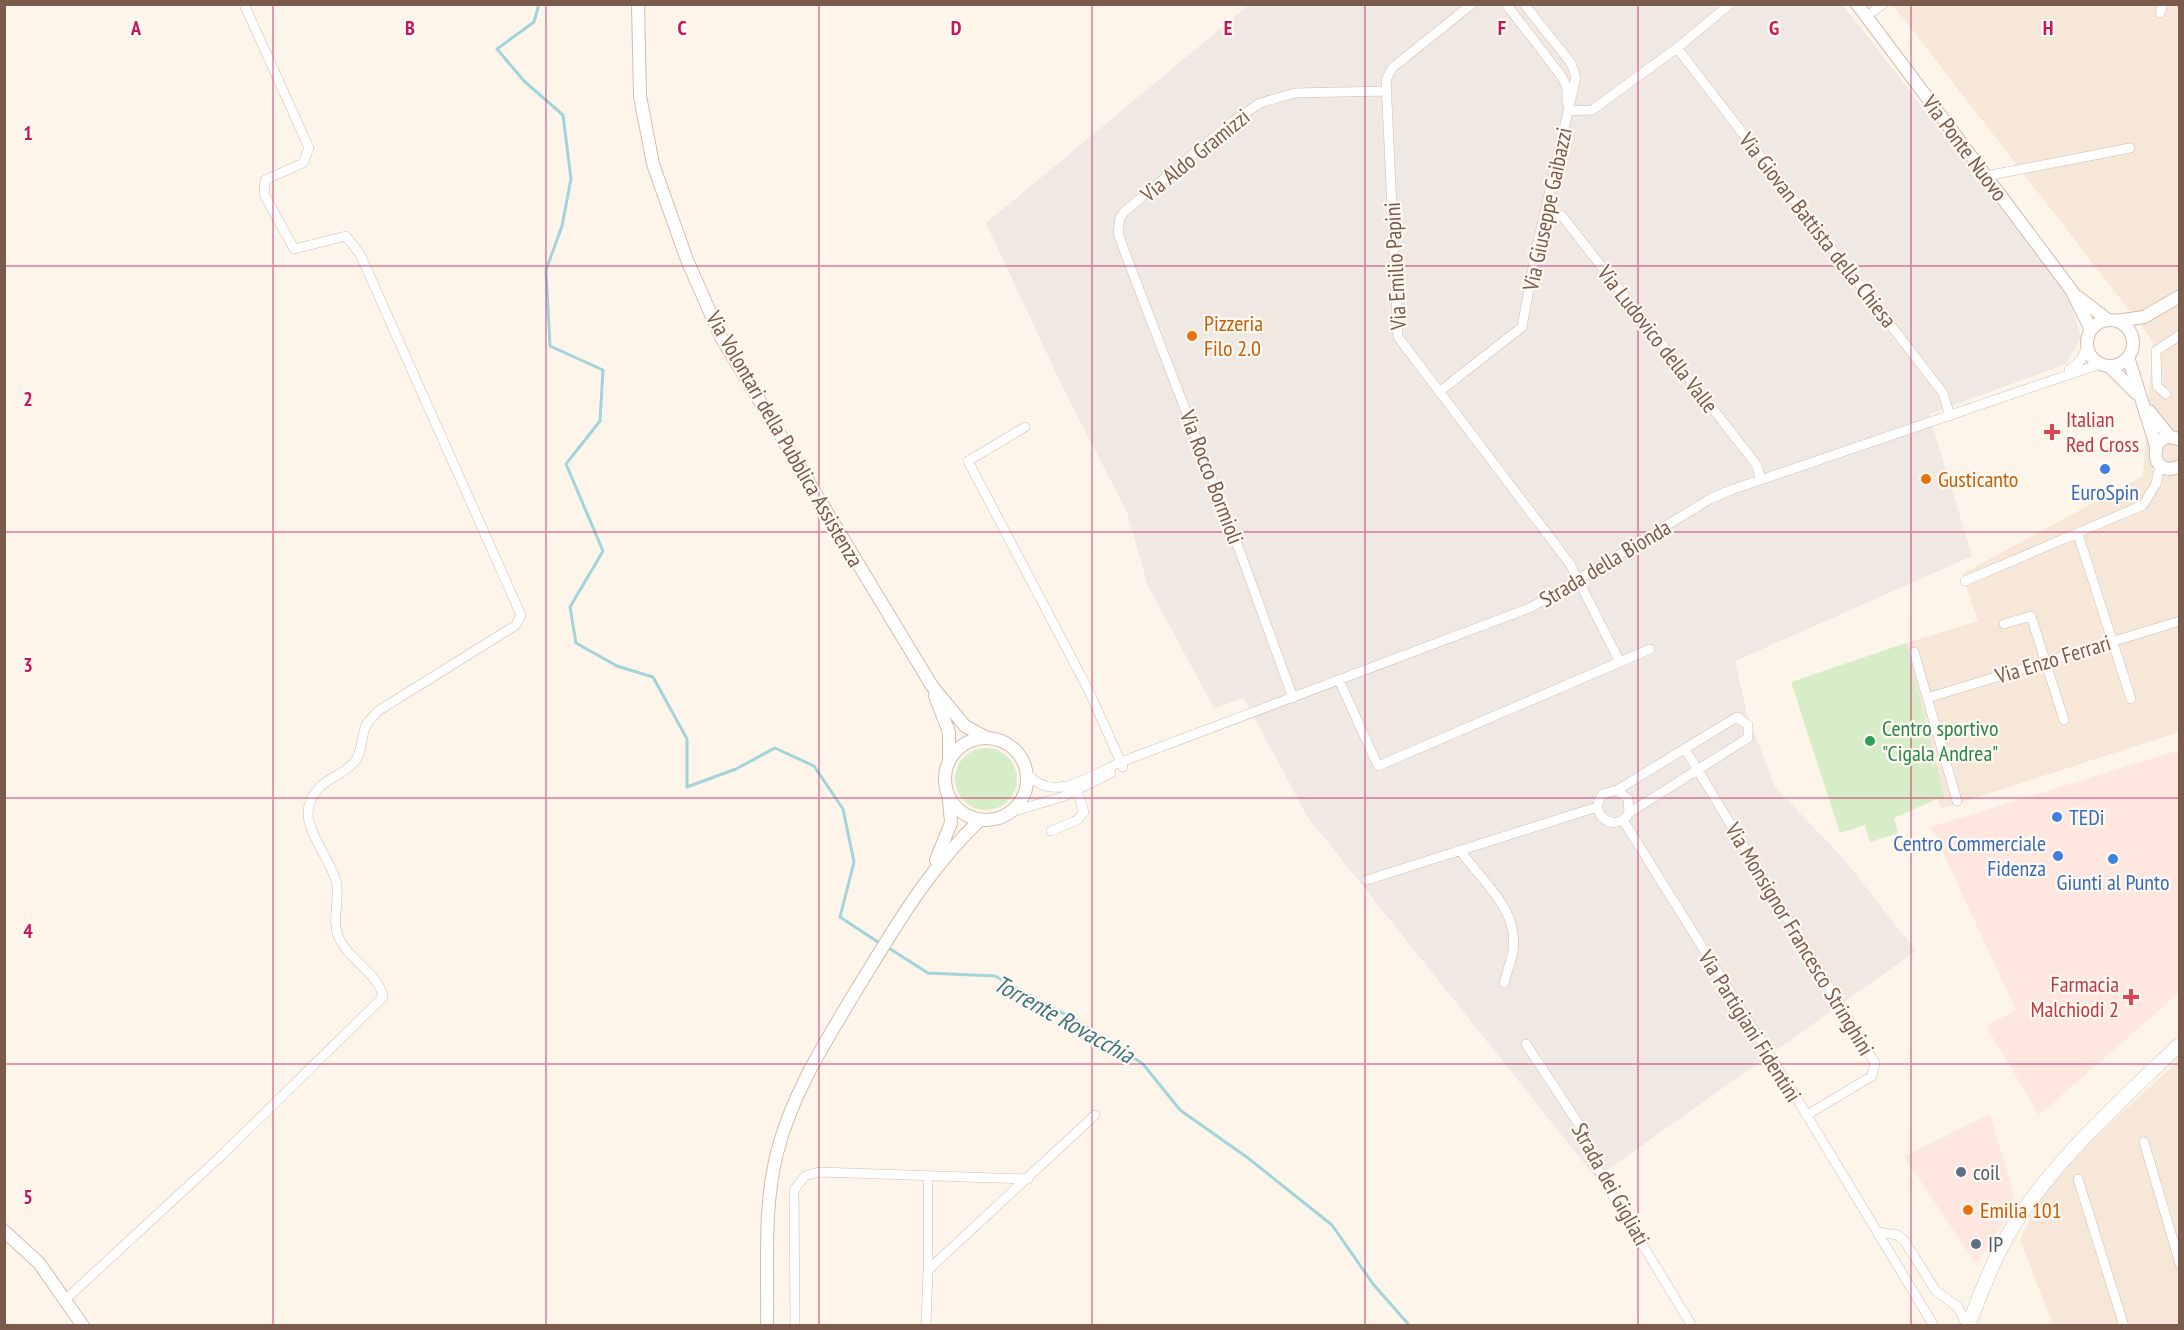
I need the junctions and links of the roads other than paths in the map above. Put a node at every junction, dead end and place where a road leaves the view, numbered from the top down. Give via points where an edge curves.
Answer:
1 (244, 4) edge
2 (638, 4) edge
3 (1472, 4) edge
4 (1506, 4) edge
5 (1524, 4) edge
6 (1730, 4) edge
7 (1857, 4) edge
8 (1883, 4) edge
9 (1866, 16) junction
10 (1677, 48) junction
11 (1386, 91) junction
12 (1568, 111) junction
13 (2130, 148) dead end
14 (1986, 176) junction
15 (1545, 212) junction
16 (1127, 258) joint
17 (2072, 291) junction
18 (2180, 296) edge
19 (2161, 309) junction
20 (2112, 320) junction
21 (2091, 330) junction
22 (2180, 335) edge
23 (2133, 340) junction
24 (2087, 346) junction
25 (2128, 357) junction
26 (2105, 365) junction
27 (2060, 376) junction
28 (1439, 392) junction
29 (2166, 394) dead end
30 (2140, 398) junction
31 (1950, 416) junction
32 (1026, 428) dead end
33 (2177, 439) edge
34 (2156, 446) junction
35 (2172, 469) edge
36 (1761, 479) junction
37 (2078, 534) junction
38 (1580, 580) junction
39 (1965, 581) dead end
40 (2180, 621) edge
41 (2004, 624) dead end
42 (2113, 640) junction
43 (1650, 649) dead end
44 (1914, 652) dead end
45 (2046, 661) junction
46 (1620, 662) junction
47 (1339, 680) junction
48 (932, 686) junction
49 (1293, 698) junction
50 (1927, 698) junction
51 (2131, 699) dead end
52 (2064, 720) dead end
53 (987, 738) junction
54 (1685, 749) junction
55 (948, 763) junction
56 (1122, 765) junction
57 (1697, 770) junction
58 (1027, 773) junction
59 (1076, 786) junction
60 (1617, 790) junction
61 (948, 795) junction
62 (1958, 801) dead end
63 (1597, 807) junction
64 (1011, 812) junction
65 (1626, 817) junction
66 (980, 820) junction
67 (1051, 831) dead end
68 (1461, 850) junction
69 (929, 875) junction
70 (1367, 880) dead end
71 (1504, 982) dead end
72 (1526, 1044) dead end
73 (2180, 1044) edge
74 (1095, 1115) dead end
75 (1807, 1116) junction
76 (2144, 1142) dead end
77 (928, 1176) junction
78 (1028, 1179) junction
79 (2078, 1179) dead end
80 (4, 1231) edge
81 (1877, 1232) junction
82 (2180, 1264) edge
83 (928, 1270) junction
84 (1981, 1295) junction
85 (66, 1299) junction
86 (1951, 1301) junction
87 (767, 1319) edge
88 (83, 1326) edge
89 (772, 1326) edge
90 (795, 1326) edge
91 (926, 1326) edge
92 (1692, 1326) edge
93 (1934, 1326) edge
94 (1967, 1326) edge
95 (2124, 1326) edge

1 - 85 street via 309,148 303,163 265,180 264,194 294,249 346,236 360,254 521,615 516,625 378,711 366,724 355,761 309,799 306,815 336,884 338,937 349,956 381,986 383,997 223,1154
2 - 48 street, Via Volontari della Pubblica Assistenza via 640,96 651,152 687,260 721,337
3 - 11 street, Via Emilio Papini via 1392,68
4 - 12 street via 1562,77 1567,88
5 - 12 street via 1571,63 1576,82
6 - 10 street, Via Giuseppe Gaibazzi
7 - 9 street, Via Ponte Nuovo
8 - 9 street
9 - 14 street, Via Ponte Nuovo
10 - 12 street, Via Giuseppe Gaibazzi via 1592,110
10 - 31 street, Via Giovan Battista della Chiesa via 1943,393
11 - 16 street, Via Aldo Gramizzi via 1286,94 1246,111 1124,212 1118,233
11 - 28 street, Via Emilio Papini via 1398,336
12 - 15 street, Via Giuseppe Gaibazzi
13 - 14 street
14 - 17 street, Via Ponte Nuovo
15 - 28 street, Via Giuseppe Gaibazzi via 1520,330
15 - 36 street, Via Ludovico della Valle via 1562,216 1756,464
16 - 49 street, Via Rocco Bormioli
17 - 20 street, Via Ponte Nuovo
17 - 21 street, Via Ponte Nuovo
18 - 19 street
19 - 20 street via 2144,317
19 - 23 street
20 - 21 street
20 - 23 street, Via Ponte Nuovo via 2127,328
21 - 24 street
22 - 29 street via 2156,351 2157,386
23 - 25 street
24 - 26 street via 2094,360
24 - 27 street, Strada della Bionda via 2076,365
25 - 26 street via 2116,365
25 - 30 street
26 - 27 street, Strada della Bionda
26 - 30 street
27 - 31 street, Strada della Bionda
28 - 38 street, Via Emilio Papini
30 - 33 street
30 - 34 street
31 - 36 street, Strada della Bionda
32 - 56 street via 968,461 1089,691
33 - 34 street via 2162,440
34 - 35 street via 2155,455
35 - 37 street via 2156,484 2143,505
36 - 38 street, Strada della Bionda via 1710,499
37 - 39 street
37 - 42 street
38 - 46 street, Via Emilio Papini
38 - 47 street, Strada della Bionda via 1532,607
40 - 42 street, Via Enzo Ferrari
41 - 45 street via 2031,616
42 - 45 street, Via Enzo Ferrari
42 - 51 street
43 - 46 street
44 - 50 street
45 - 50 street, Via Enzo Ferrari
45 - 52 street
46 - 47 street via 1378,766
47 - 49 street, Strada della Bionda
48 - 53 street, Via Volontari della Pubblica Assistenza via 965,726
48 - 55 street, Via Volontari della Pubblica Assistenza via 950,732
49 - 56 street, Strada della Bionda
50 - 62 street
53 - 55 street via 964,744
53 - 58 street via 1017,752
54 - 57 street, Via Monsignor Francesco Stringhini
54 - 57 street via 1737,717 1748,725 1748,738
54 - 60 street
55 - 61 street
56 - 59 street, Strada della Bionda
57 - 65 street
57 - 75 street, Via Monsignor Francesco Stringhini via 1875,1064 1872,1076
58 - 59 street, Strada della Bionda via 1033,782 1047,789
58 - 64 street via 1024,794
59 - 64 street, Strada della Bionda via 1062,797
59 - 67 street via 1084,807 1082,815
60 - 63 street via 1603,794
60 - 65 street via 1628,799
61 - 66 street via 955,807
61 - 69 street via 951,823
63 - 65 street via 1604,820 1613,823
63 - 68 street
64 - 66 street
65 - 75 street, Via Partigiani Fidentini
66 - 69 street via 958,839
68 - 70 street
68 - 71 street via 1477,875 1495,890 1511,925 1513,949
69 - 87 street via 871,966 793,1104 777,1153 767,1239
72 - 92 street, Strada dei Gigliati via 1580,1126 1602,1178
73 - 84 main road via 2052,1172 2017,1220
74 - 78 street
75 - 81 street, Via Partigiani Fidentini
76 - 82 street
77 - 78 street
77 - 83 street
77 - 90 street via 819,1172 805,1176 794,1190
78 - 83 street
79 - 95 street
80 - 85 street via 39,1263
81 - 86 street via 1901,1237 1936,1291
81 - 93 street, Via Partigiani Fidentini
83 - 91 street
84 - 86 street via 1968,1303
84 - 94 main road
85 - 88 street
86 - 94 street
87 - 89 street

